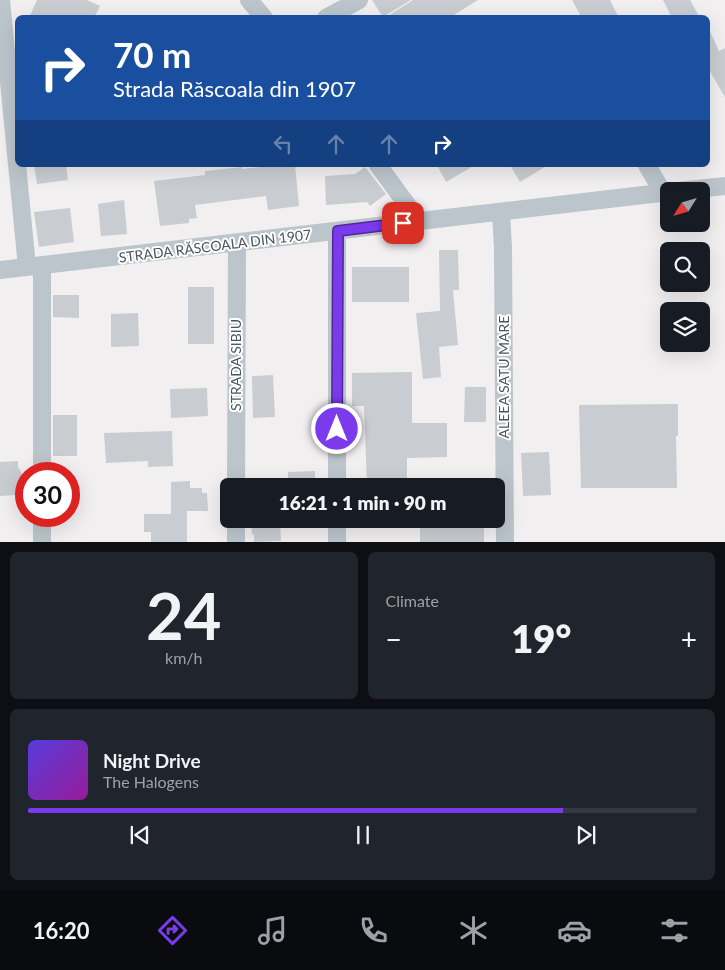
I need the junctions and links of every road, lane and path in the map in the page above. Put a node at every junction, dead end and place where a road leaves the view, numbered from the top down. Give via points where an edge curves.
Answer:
1 (1, 0) edge
2 (248, 0) edge
3 (359, 0) edge
4 (261, 15) edge
5 (332, 15) edge
6 (15, 113) edge
7 (22, 167) edge
8 (379, 167) edge
9 (649, 167) edge
10 (661, 182) edge
11 (725, 186) edge
12 (710, 188) edge
13 (660, 193) edge
14 (501, 212) junction
15 (419, 221) junction
16 (338, 231) junction
17 (237, 243) junction
18 (34, 267) junction
19 (0, 270) edge
20 (42, 462) edge
21 (236, 478) edge
22 (337, 478) edge
23 (42, 527) edge
24 (236, 528) edge
25 (337, 528) edge
26 (42, 542) edge
27 (236, 542) edge
28 (337, 542) edge
29 (505, 542) edge

1 - 6 street
2 - 4 street
3 - 5 street
7 - 18 street
8 - 15 street
9 - 10 street
11 - 12 street, STRADA RĂSCOALA DIN 1907
13 - 14 street, STRADA RĂSCOALA DIN 1907
14 - 15 street, STRADA RĂSCOALA DIN 1907
14 - 29 street, ALEEA SATU MARE
15 - 16 street, STRADA RĂSCOALA DIN 1907
16 - 17 street, STRADA RĂSCOALA DIN 1907
16 - 22 street
17 - 18 street, STRADA RĂSCOALA DIN 1907
17 - 21 street, STRADA SIBIU
18 - 19 street, STRADA RĂSCOALA DIN 1907
18 - 20 street
23 - 26 street
24 - 27 street
25 - 28 street

